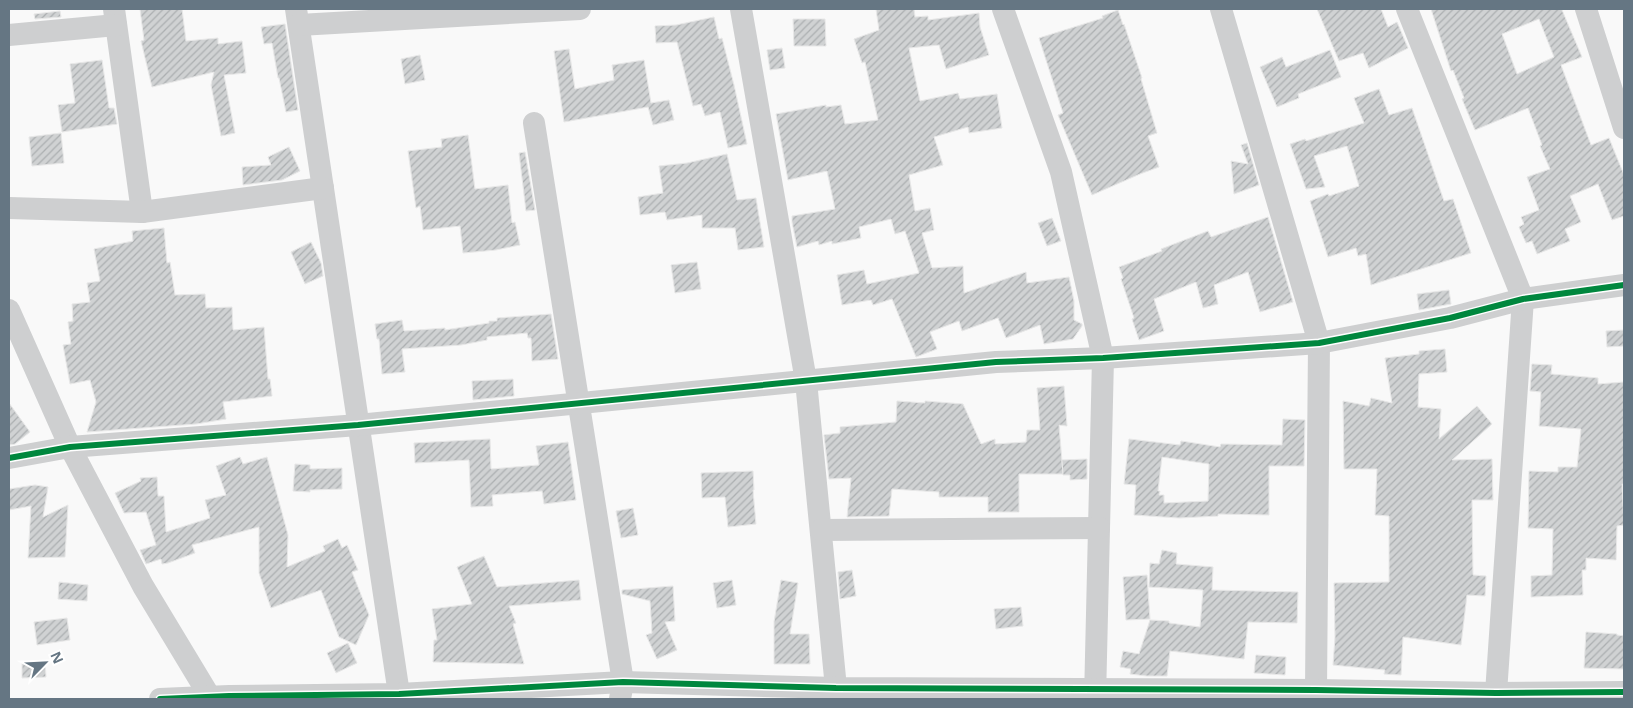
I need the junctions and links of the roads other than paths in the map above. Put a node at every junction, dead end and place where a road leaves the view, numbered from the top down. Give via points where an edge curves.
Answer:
1 (580, 9) edge
2 (740, 9) edge
3 (1004, 9) edge
4 (1221, 9) edge
5 (1407, 9) edge
6 (1586, 9) edge
7 (525, 10) edge
8 (115, 17) edge
9 (298, 17) edge
10 (9, 35) edge
11 (534, 123) dead end
12 (1624, 128) edge
13 (323, 188) junction
14 (9, 208) edge
15 (142, 212) junction
16 (1624, 285) edge
17 (1523, 299) junction
18 (9, 310) edge
19 (1319, 343) junction
20 (1103, 358) junction
21 (806, 381) junction
22 (578, 404) junction
23 (358, 425) junction
24 (70, 447) junction
25 (9, 458) edge
26 (1099, 528) junction
27 (821, 530) junction
28 (1316, 690) junction
29 (622, 691) edge
30 (1624, 692) edge
31 (835, 694) edge
32 (1496, 694) junction
33 (1096, 695) edge
34 (399, 696) edge
35 (222, 698) edge
36 (160, 699) edge

1 - 7 street
2 - 21 street
3 - 20 street via 1062,172
4 - 19 street
5 - 17 street
6 - 12 street
7 - 9 street
8 - 10 street
8 - 15 street
9 - 13 street
11 - 22 street
13 - 15 street
13 - 23 street
14 - 15 street
16 - 17 street
17 - 19 street via 1450,318
17 - 32 street
18 - 24 street
19 - 20 street
19 - 28 street
20 - 21 street via 996,362
20 - 26 street
21 - 22 street
21 - 27 street
22 - 23 street
22 - 29 street
23 - 24 street
23 - 34 street
24 - 25 street
24 - 35 street via 143,586
26 - 27 street
26 - 33 street
27 - 31 street
28 - 32 street
28 - 33 street
29 - 31 street
29 - 34 street
30 - 32 street
31 - 33 street
34 - 35 street
35 - 36 street

